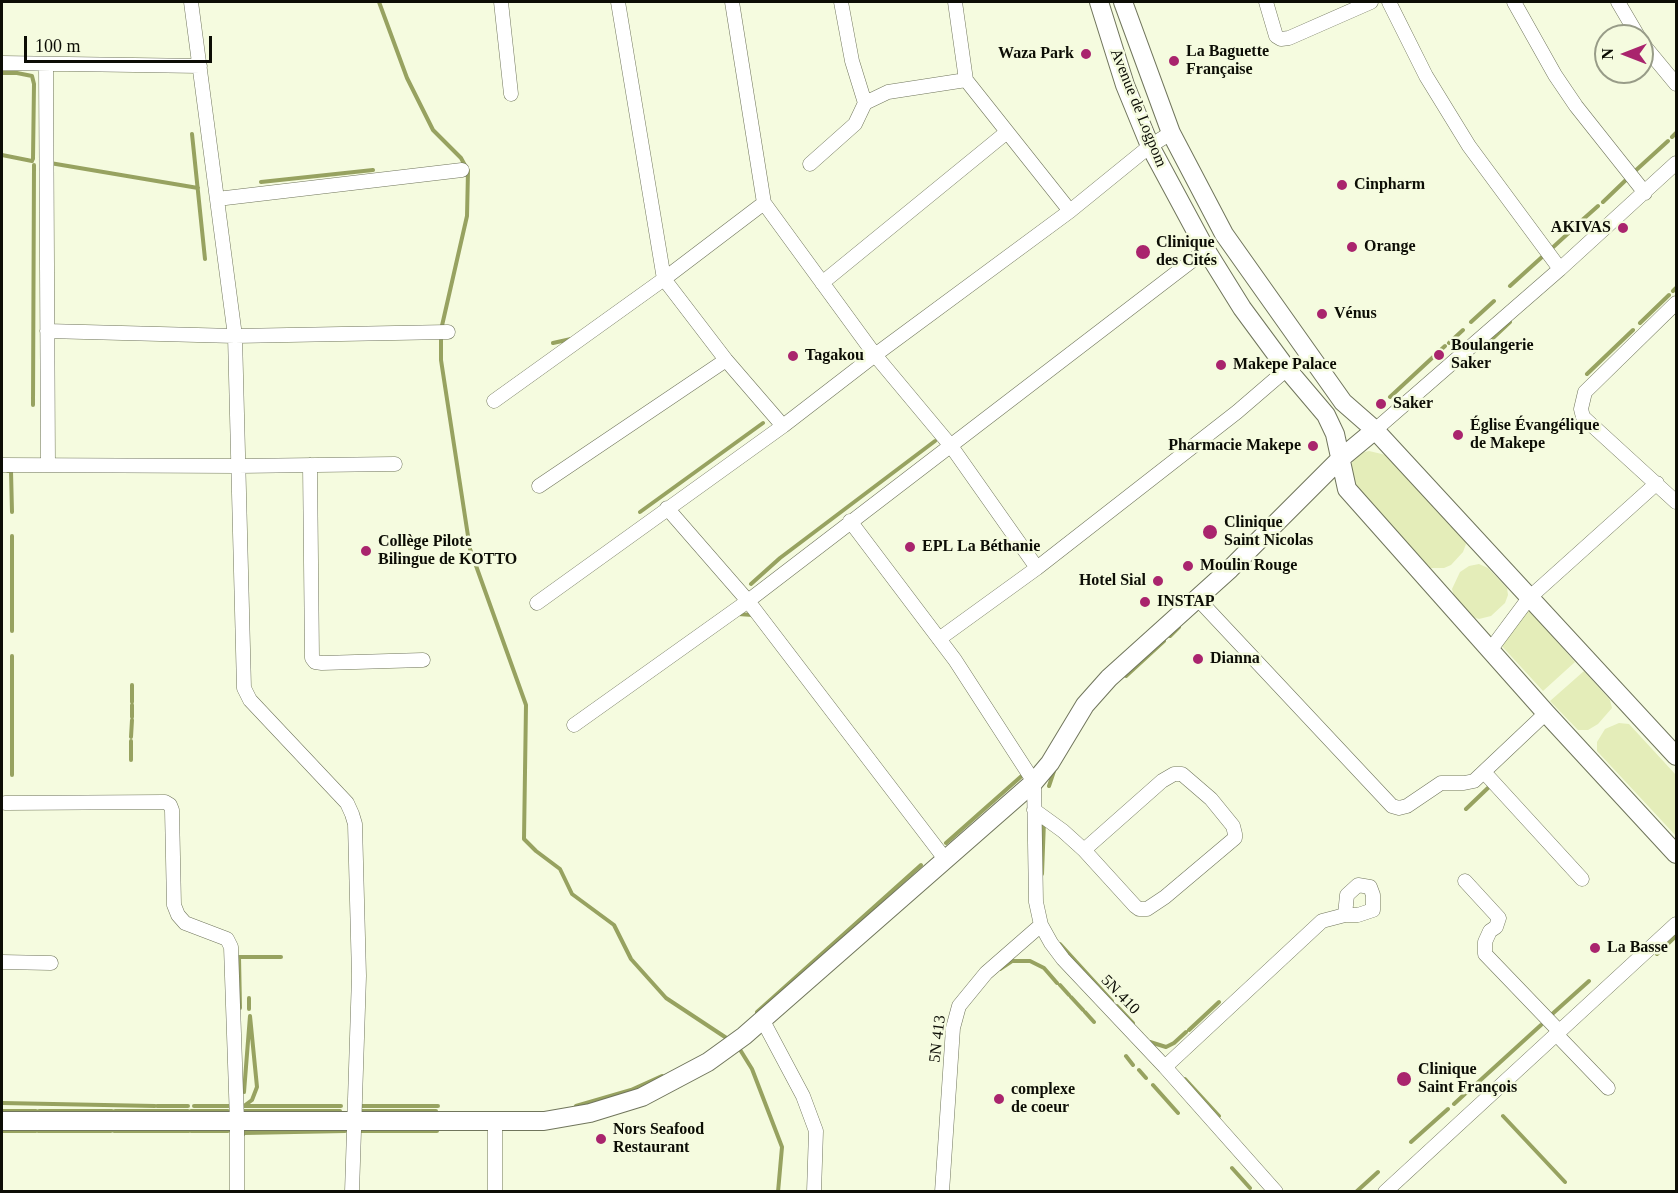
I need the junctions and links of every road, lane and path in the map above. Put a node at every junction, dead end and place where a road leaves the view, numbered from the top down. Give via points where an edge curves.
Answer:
1 (191, 2) edge
2 (501, 2) edge
3 (618, 2) edge
4 (732, 2) edge
5 (842, 2) edge
6 (955, 2) edge
7 (1099, 2) edge
8 (1124, 2) edge
9 (1266, 2) edge
10 (1371, 2) edge
11 (1389, 2) edge
12 (1514, 2) edge
13 (1618, 2) edge
14 (1631, 24) edge
15 (1654, 57) edge
16 (2, 63) edge
17 (46, 64) junction
18 (200, 66) junction
19 (966, 80) junction
20 (1677, 84) edge
21 (511, 94) dead end
22 (865, 103) junction
23 (1007, 132) junction
24 (1171, 133) junction
25 (1150, 146) junction
26 (1677, 163) edge
27 (810, 164) dead end
28 (462, 170) dead end
29 (1645, 193) junction
30 (217, 198) junction
31 (764, 203) junction
32 (1070, 211) junction
33 (1206, 250) junction
34 (1560, 269) junction
35 (664, 279) junction
36 (822, 283) junction
37 (1677, 303) edge
38 (47, 331) junction
39 (448, 332) dead end
40 (235, 336) junction
41 (875, 355) junction
42 (726, 360) junction
43 (1287, 369) junction
44 (494, 401) dead end
45 (783, 426) junction
46 (1375, 430) junction
47 (951, 446) junction
48 (1340, 459) junction
49 (395, 464) dead end
50 (2, 465) edge
51 (48, 465) junction
52 (310, 465) junction
53 (238, 466) junction
54 (1657, 483) junction
55 (539, 486) dead end
56 (1677, 501) edge
57 (667, 508) junction
58 (850, 521) junction
59 (1037, 568) junction
60 (1197, 598) junction
61 (1530, 598) junction
62 (748, 601) junction
63 (537, 603) dead end
64 (939, 639) junction
65 (1491, 649) junction
66 (423, 660) dead end
67 (1546, 713) junction
68 (574, 725) dead end
69 (1677, 756) edge
70 (1484, 772) junction
71 (1034, 782) junction
72 (5, 803) dead end
73 (1034, 810) junction
74 (1084, 850) junction
75 (1677, 854) edge
76 (945, 859) junction
77 (1582, 879) dead end
78 (1465, 881) dead end
79 (1345, 915) dead end
80 (1677, 924) edge
81 (1041, 925) junction
82 (2, 962) edge
83 (51, 963) dead end
84 (762, 1019) junction
85 (1558, 1033) junction
86 (1166, 1067) junction
87 (1608, 1088) dead end
88 (2, 1121) edge
89 (237, 1121) junction
90 (355, 1121) junction
91 (495, 1122) junction
92 (1389, 1187) edge
93 (237, 1191) edge
94 (352, 1191) edge
95 (495, 1191) edge
96 (814, 1191) edge
97 (942, 1191) edge
98 (1276, 1191) edge
99 (1379, 1191) edge

1 - 18 street
2 - 21 street
3 - 35 street
4 - 31 street
5 - 22 street via 852,61
6 - 19 street
7 - 25 main road, Avenue de Logpom via 1125,85
8 - 24 main road, Avenue de Logpom
9 - 10 street via 1276,36 1281,39
11 - 34 street via 1426,76 1469,146
12 - 29 street via 1576,106
13 - 14 street
15 - 20 street
16 - 17 street
17 - 18 street
17 - 38 street
18 - 30 street
19 - 22 street via 888,92
19 - 23 street
22 - 27 street via 855,124
23 - 32 street
23 - 36 street
24 - 25 street
24 - 46 main road, Avenue de Logpom via 1224,234 1343,402
25 - 32 street
25 - 33 main road, Avenue de Logpom
26 - 29 street
28 - 30 street
29 - 34 street
30 - 40 street
31 - 35 street
31 - 36 street
32 - 41 street
33 - 43 main road, Avenue de Logpom
33 - 47 street
34 - 46 street
35 - 42 street
35 - 44 street
36 - 41 street
37 - 54 street via 1585,392 1581,401 1583,417
38 - 40 street
38 - 51 street
39 - 40 street
40 - 53 street
41 - 45 street
41 - 47 street
42 - 45 street
42 - 55 street
43 - 48 main road, Avenue de Logpom via 1326,416
43 - 59 street
45 - 57 street
46 - 48 main road
46 - 61 main road, Avenue de Logpom
47 - 58 street
47 - 59 street
48 - 60 main road
48 - 65 main road, Avenue de Logpom via 1347,489
49 - 52 street
50 - 51 street
51 - 53 street
52 - 53 street
52 - 66 street via 312,658 322,663
53 - 90 street via 244,688 250,700 347,803 355,824 358,976
54 - 56 street
54 - 61 street
57 - 62 street
57 - 63 street
58 - 62 street
58 - 64 street
59 - 64 street
60 - 70 street via 1392,806 1407,806 1441,783 1469,783
60 - 71 main road via 1091,698
61 - 65 street
61 - 69 main road, Avenue de Logpom
62 - 68 street
62 - 76 street
64 - 71 street
65 - 67 main road, Avenue de Logpom
67 - 70 street
67 - 75 main road, Avenue de Logpom
70 - 77 street
71 - 73 street, 5N.410
71 - 76 main road
72 - 89 street via 170,805 174,904 178,915 185,923 227,939 231,948
73 - 74 street
73 - 81 street, 5N.410 via 1036,902
74 - 74 street via 1134,906 1147,909 1236,834 1211,799 1182,774 1174,774
76 - 84 main road
78 - 85 street via 1499,918 1485,942 1485,954
79 - 86 street via 1316,926
80 - 85 street
81 - 86 street, 5N.410 via 1063,959
81 - 97 street, 5N 413 via 986,972 959,1006 953,1028
82 - 83 street
84 - 91 main road via 708,1062 642,1097 567,1118
84 - 96 street via 803,1096 816,1131
85 - 87 street
85 - 92 street
86 - 98 street, 5N.410
88 - 89 main road
89 - 90 main road
89 - 93 street
90 - 91 main road
90 - 94 street
91 - 95 street
92 - 99 street

